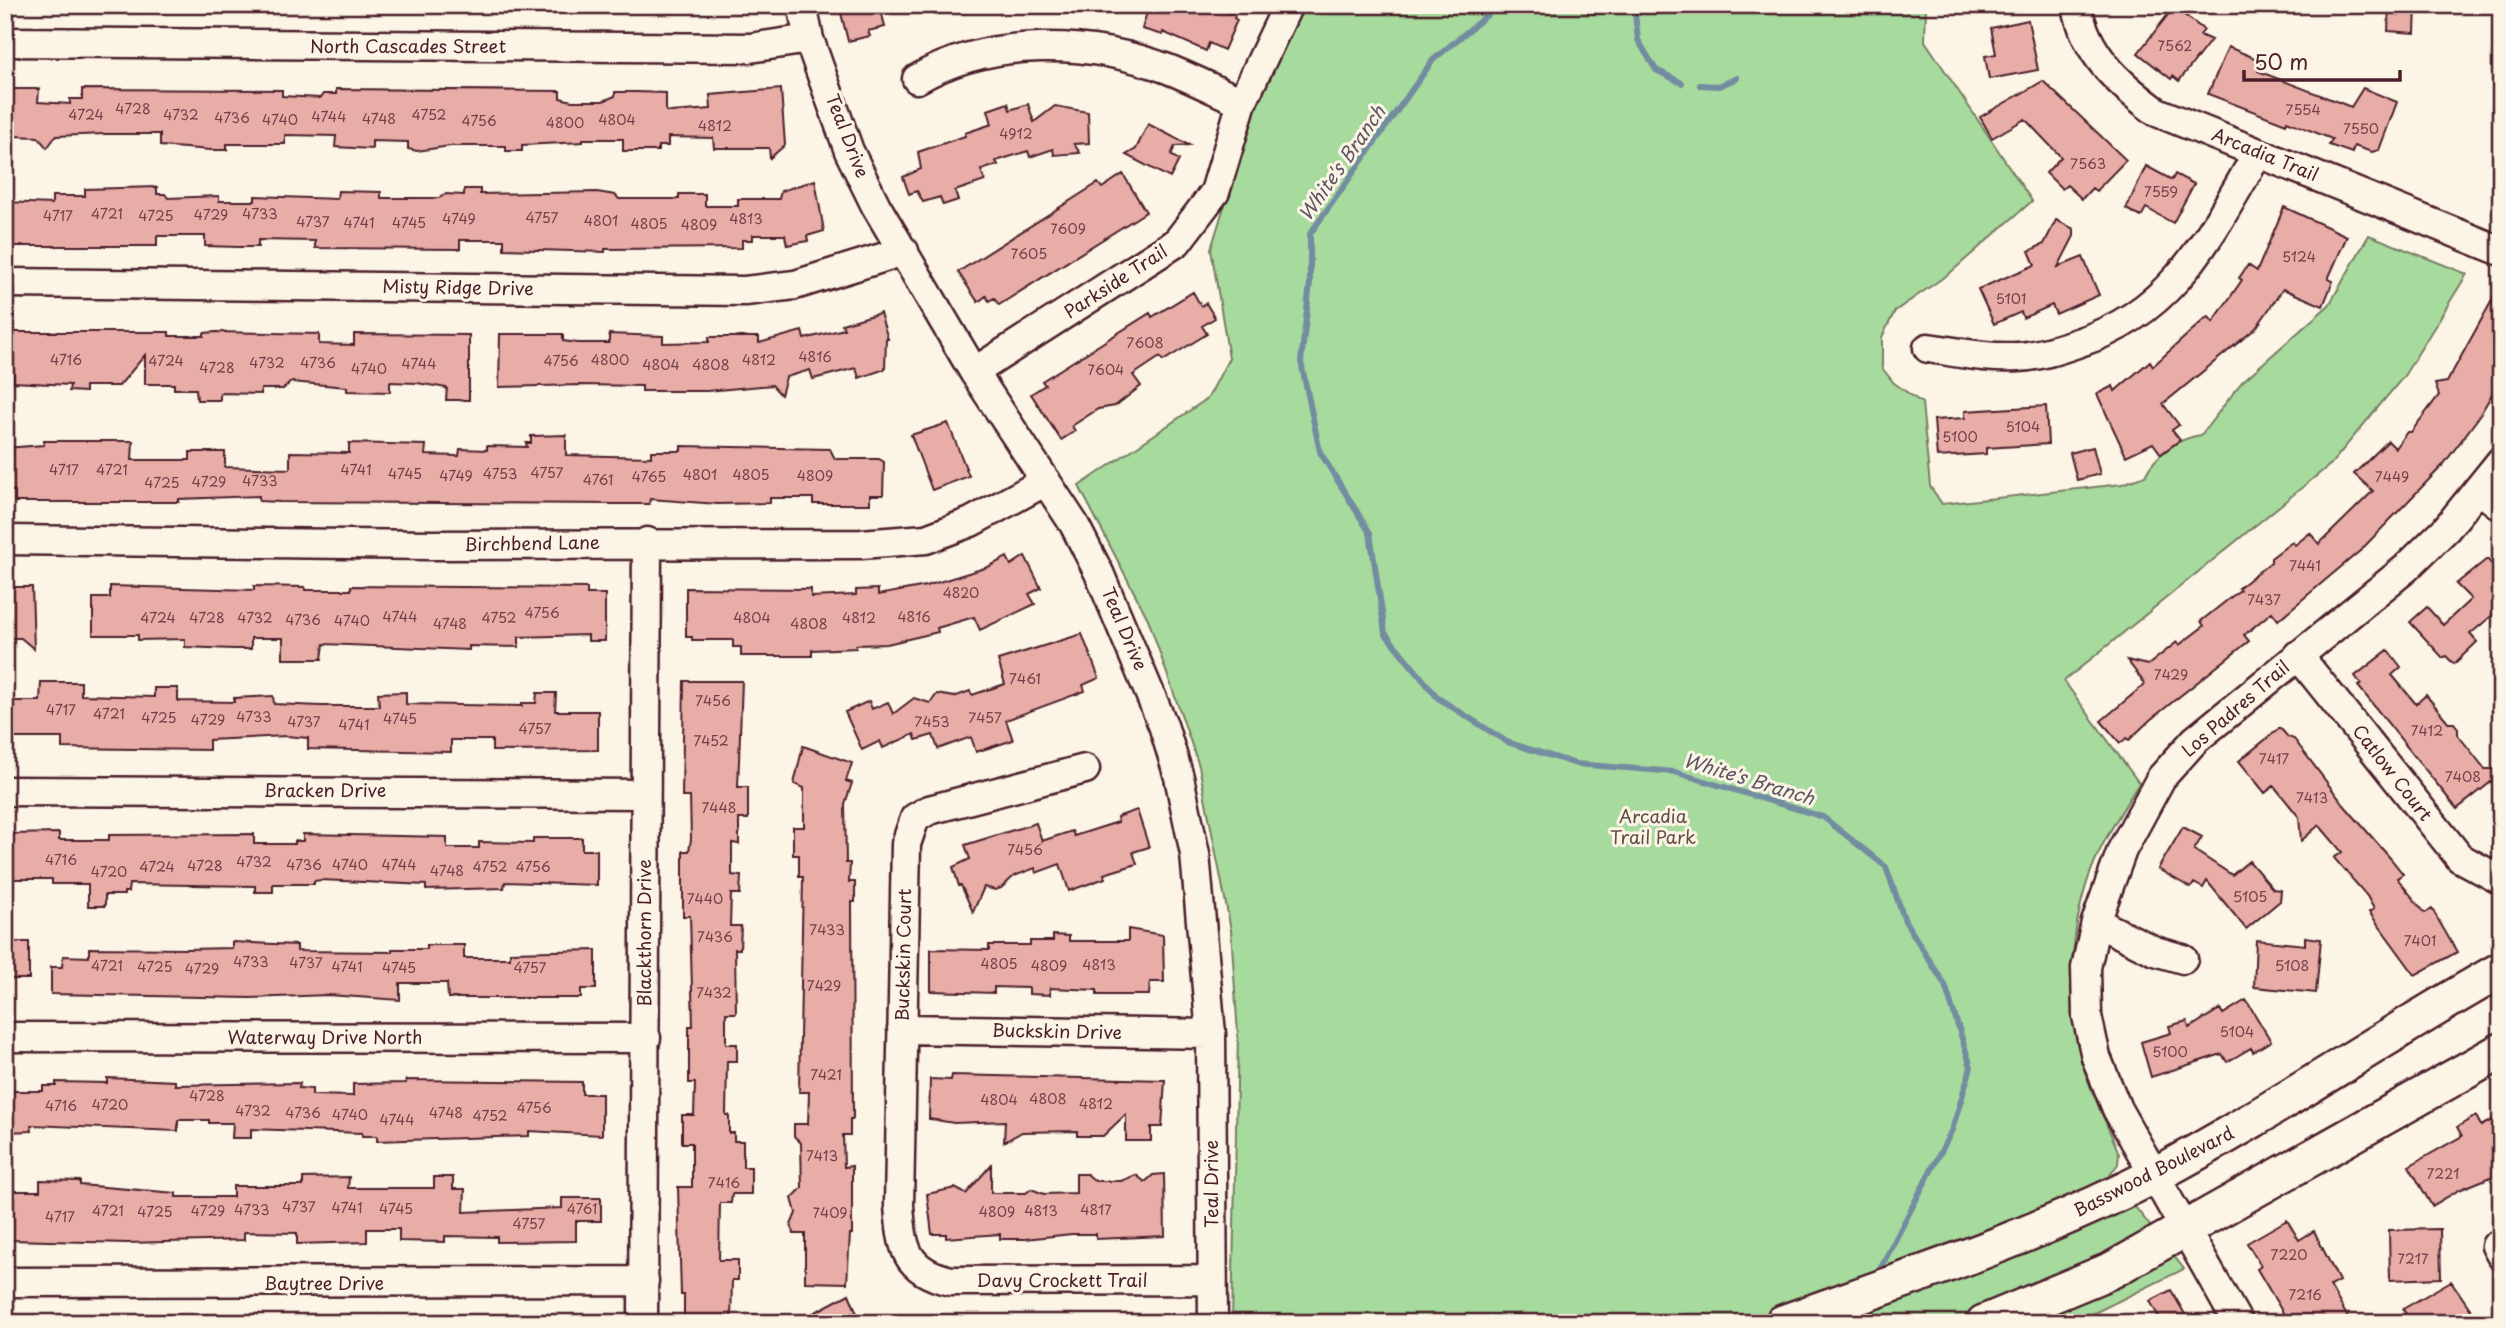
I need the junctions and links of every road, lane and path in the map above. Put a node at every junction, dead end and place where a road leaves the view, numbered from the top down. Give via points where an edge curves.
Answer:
1 (802, 5) edge
2 (1288, 5) edge
3 (2077, 5) edge
4 (809, 39) junction
5 (5, 42) edge
6 (917, 79) dead end
7 (1242, 102) junction
8 (2258, 153) junction
9 (904, 251) junction
10 (2501, 251) edge
11 (5, 283) edge
12 (1928, 348) dead end
13 (974, 372) junction
14 (2501, 461) edge
15 (1046, 481) junction
16 (2490, 498) edge
17 (5, 540) edge
18 (647, 542) junction
19 (2298, 655) junction
20 (1085, 769) dead end
21 (5, 791) edge
22 (645, 794) junction
23 (2497, 878) dead end
24 (2096, 922) junction
25 (2183, 960) dead end
26 (2501, 970) edge
27 (902, 1029) junction
28 (1211, 1034) junction
29 (5, 1037) edge
30 (646, 1038) junction
31 (2501, 1051) edge
32 (2154, 1175) junction
33 (2187, 1229) junction
34 (916, 1266) joint
35 (1212, 1280) junction
36 (644, 1281) junction
37 (5, 1283) edge
38 (643, 1323) edge
39 (1213, 1323) edge
40 (1783, 1323) edge
41 (1984, 1323) edge
42 (2238, 1323) edge

1 - 4 street, Teal Drive
2 - 7 street, Parkside Trail
3 - 8 street, Arcadia Trail via 2088,42 2123,86 2157,112
4 - 5 street, North Cascades Street via 750,48
4 - 9 street, Teal Drive via 849,151
6 - 7 street via 946,62 994,50 1035,47 1102,52 1166,68
7 - 13 street, Parkside Trail via 1215,192 1177,242
8 - 10 street, Arcadia Trail
8 - 12 street via 2190,264 2144,312 2111,332 2017,357
9 - 11 street, Misty Ridge Drive via 795,285 745,291
9 - 13 street, Teal Drive
13 - 15 street, Teal Drive
14 - 16 street, Los Padres Trail
15 - 18 street, Birchbend Lane via 971,522 926,539 860,544
15 - 28 street, Teal Drive via 1099,573 1163,725 1179,777 1195,854
16 - 19 street, Los Padres Trail
17 - 18 street, Birchbend Lane via 430,545
18 - 22 street, Blackthorn Drive
19 - 23 street, Catlow Court via 2460,858
19 - 24 street, Los Padres Trail via 2195,740 2161,778 2122,850
20 - 27 street, Buckskin Court via 929,810 915,818 906,844
21 - 22 street, Bracken Drive
22 - 30 street, Blackthorn Drive
24 - 25 street
24 - 32 street, Los Padres Trail via 2086,968 2087,1016 2096,1057 2117,1109
26 - 32 main road, Basswood Boulevard
27 - 28 street, Buckskin Drive
27 - 34 street, Buckskin Court via 898,1205 901,1239
28 - 35 street, Teal Drive
29 - 30 street, Waterway Drive North
30 - 36 street, Blackthorn Drive
31 - 33 main road
32 - 33 street, Los Padres Trail
32 - 40 main road, Basswood Boulevard via 2082,1211 1951,1264
33 - 41 main road via 2112,1270
33 - 42 street, Los Padres Trail
34 - 35 street, Davy Crockett Trail via 927,1276 951,1281
35 - 39 street, Teal Drive
36 - 37 street, Baytree Drive
36 - 38 street, Blackthorn Drive

